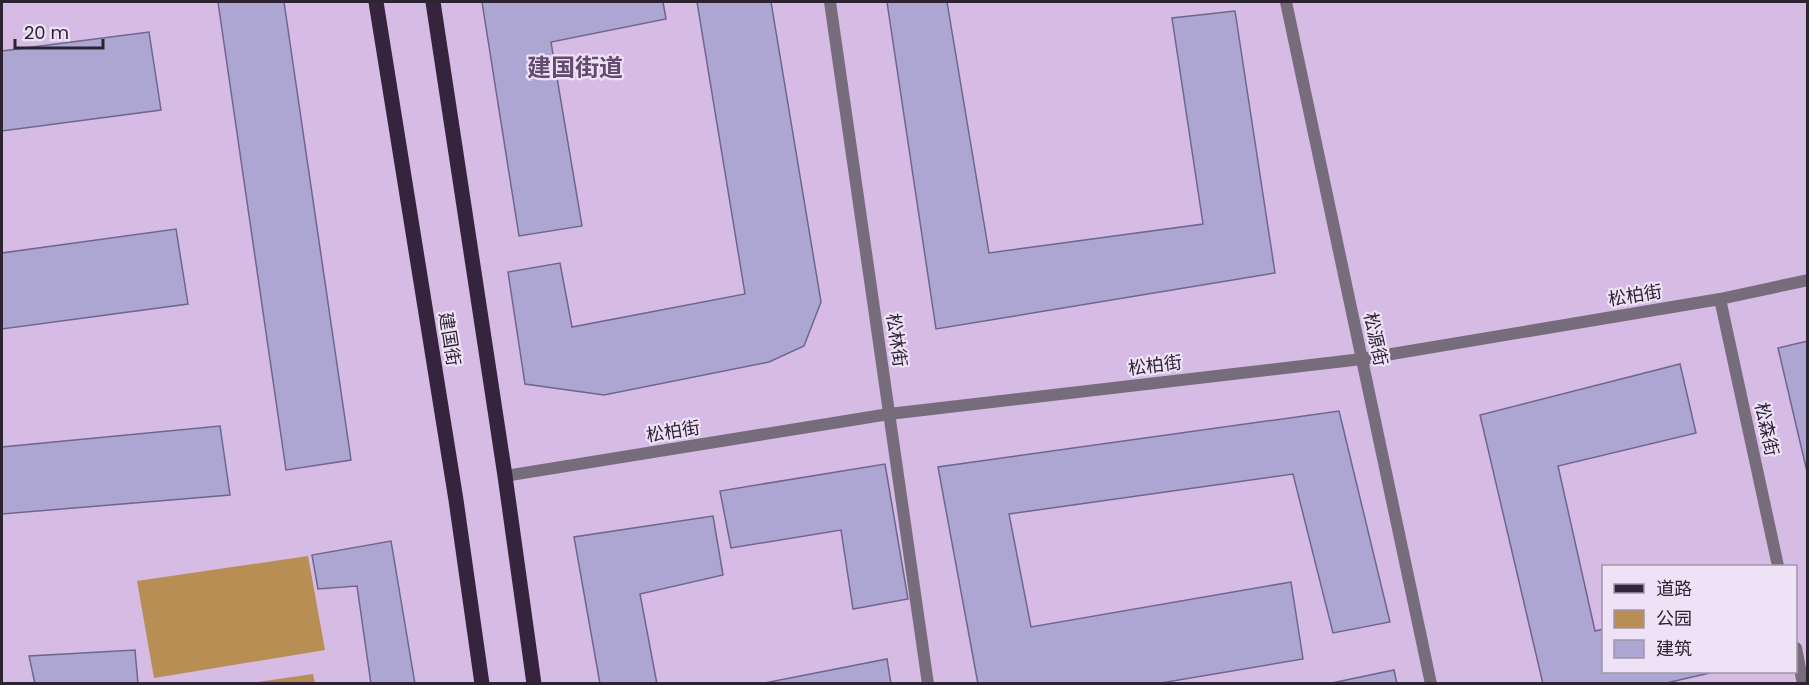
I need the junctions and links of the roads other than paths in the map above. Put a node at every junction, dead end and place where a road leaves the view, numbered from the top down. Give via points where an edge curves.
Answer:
1 (376, 2) edge
2 (433, 2) edge
3 (830, 2) edge
4 (1286, 2) edge
5 (1808, 280) edge
6 (1720, 299) junction
7 (1362, 359) junction
8 (889, 414) junction
9 (505, 476) junction
10 (1778, 565) edge
11 (1797, 653) edge
12 (482, 684) edge
13 (534, 684) edge
14 (928, 684) edge
15 (1431, 684) edge
16 (1803, 684) edge

1 - 12 main road, 建国街
2 - 9 main road, 建国街
3 - 8 street, 松林街
4 - 7 street, 松源街
5 - 6 street, 松柏街
6 - 7 street, 松柏街
6 - 10 street, 松森街
7 - 8 street, 松柏街
7 - 15 street, 松源街
8 - 9 street, 松柏街
8 - 14 street, 松林街
9 - 13 main road, 建国街
11 - 16 street

